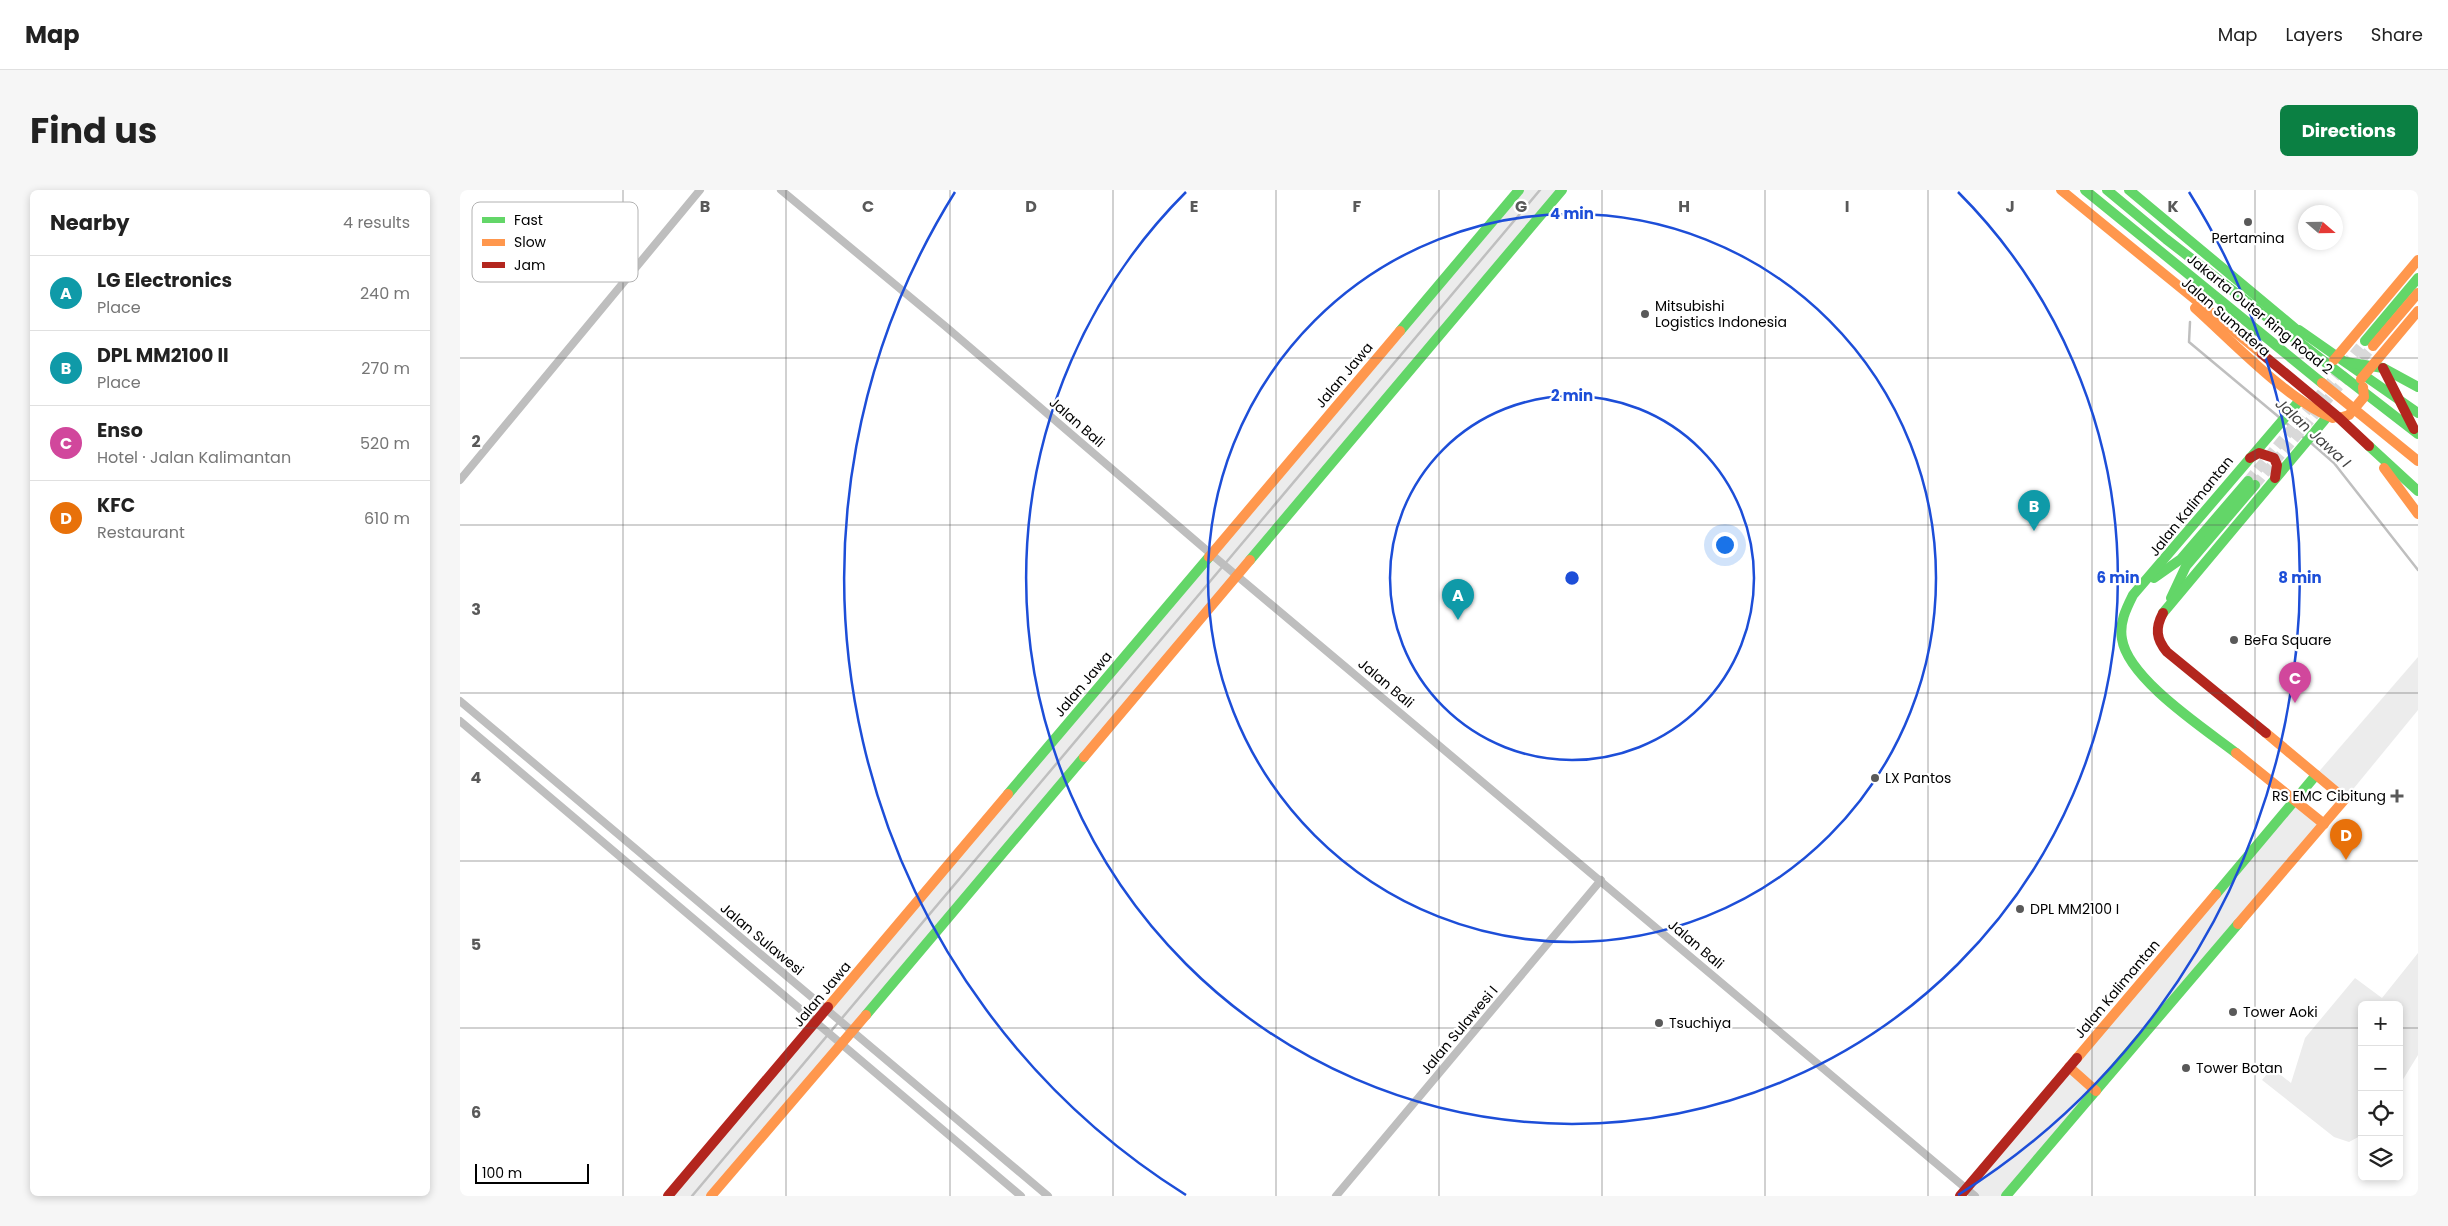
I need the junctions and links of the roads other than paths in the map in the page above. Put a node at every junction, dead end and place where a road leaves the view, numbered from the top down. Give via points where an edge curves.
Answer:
1 (700, 190) edge
2 (781, 190) edge
3 (1519, 190) edge
4 (1562, 190) edge
5 (2058, 190) edge
6 (2062, 190) edge
7 (2085, 190) edge
8 (2107, 190) edge
9 (2129, 190) edge
10 (2166, 239) junction
11 (2418, 260) edge
12 (638, 265) edge
13 (2418, 278) edge
14 (624, 282) edge
15 (2418, 293) edge
16 (2418, 310) edge
17 (2333, 360) junction
18 (2378, 366) junction
19 (2361, 385) junction
20 (2418, 388) edge
21 (2300, 400) junction
22 (2418, 413) edge
23 (2334, 417) junction
24 (2348, 426) junction
25 (2418, 435) edge
26 (2247, 460) junction
27 (2418, 461) edge
28 (2418, 479) edge
29 (460, 480) edge
30 (2272, 483) junction
31 (2418, 491) edge
32 (2418, 514) edge
33 (1214, 556) junction
34 (1234, 572) junction
35 (2141, 587) junction
36 (2166, 609) junction
37 (460, 701) edge
38 (460, 721) edge
39 (2316, 775) junction
40 (2295, 800) junction
41 (2324, 824) junction
42 (1601, 880) junction
43 (830, 1011) junction
44 (818, 1024) junction
45 (850, 1029) junction
46 (839, 1042) junction
47 (2069, 1067) junction
48 (2096, 1091) junction
49 (1963, 1192) edge
50 (668, 1196) edge
51 (711, 1196) edge
52 (1021, 1196) edge
53 (1048, 1196) edge
54 (1336, 1196) edge
55 (1975, 1196) edge
56 (2006, 1196) edge

1 - 12 street
2 - 33 street, Jalan Bali via 976,351
3 - 33 main road, Jalan Jawa
4 - 34 main road
5 - 21 main road, Jalan Sumatera
6 - 23 main road
7 - 27 main road, Jakarta Outer Ring Road 2
8 - 10 main road, Jakarta Outer Ring Road 2
9 - 17 main road
10 - 22 main road
10 - 25 main road, Jakarta Outer Ring Road 2
11 - 17 main road
13 - 15 main road via 2369,343
14 - 29 street
16 - 18 main road
17 - 18 main road
17 - 19 main road
18 - 19 main road
18 - 20 main road
18 - 25 main road
19 - 23 main road via 2364,397 2349,415
21 - 23 main road, Jalan Sumatera
21 - 26 main road, Jalan Kalimantan
23 - 24 main road, Jalan Sumatera
23 - 28 main road
23 - 30 main road via 2314,433
23 - 31 main road
24 - 28 main road, Jalan Sumatera
24 - 32 main road via 2369,447
26 - 30 main road via 2259,453 2274,458 2277,470
26 - 35 main road, Jalan Kalimantan
30 - 36 main road
33 - 34 street, Jalan Bali
33 - 43 main road, Jalan Jawa
34 - 42 street, Jalan Bali
34 - 45 main road
35 - 36 main road via 2181,560 2251,483 2186,566
35 - 40 main road, Jalan Kalimantan via 2124,609 2121,626 2123,646 2130,660 2184,712
36 - 39 main road via 2157,622 2159,644
37 - 43 street, Jalan Sulawesi
38 - 44 street, Jalan Sulawesi
39 - 40 main road, Jalan Kalimantan
39 - 41 main road via 2345,799
40 - 41 main road, Jalan Kalimantan
40 - 47 main road, Jalan Kalimantan
41 - 48 main road
42 - 49 street, Jalan Bali
42 - 54 street, Jalan Sulawesi I
43 - 44 main road, Jalan Jawa
43 - 45 street, Jalan Sulawesi
44 - 46 street, Jalan Sulawesi
44 - 50 main road, Jalan Jawa
45 - 46 main road
45 - 53 street, Jalan Sulawesi
46 - 51 main road
46 - 52 street, Jalan Sulawesi
47 - 48 main road
47 - 49 main road, Jalan Kalimantan
48 - 56 main road
49 - 55 street, Jalan Bali

